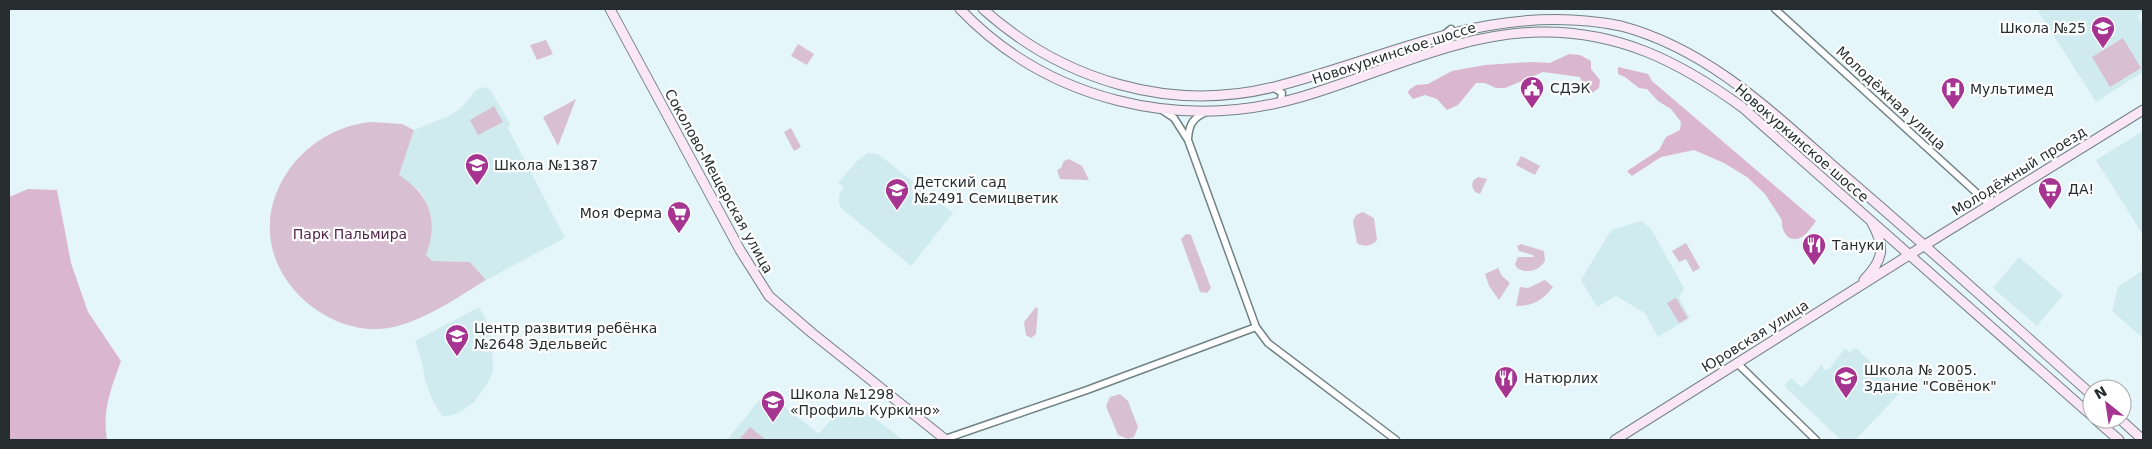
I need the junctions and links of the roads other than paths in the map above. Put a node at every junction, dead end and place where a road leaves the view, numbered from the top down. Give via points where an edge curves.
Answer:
1 (610, 9) edge
2 (960, 9) edge
3 (983, 9) edge
4 (1775, 9) edge
5 (1451, 29) junction
6 (1456, 46) junction
7 (1273, 87) junction
8 (1752, 96) junction
9 (1277, 104) junction
10 (1742, 107) junction
11 (1162, 110) junction
12 (2143, 110) edge
13 (1206, 112) junction
14 (1188, 140) junction
15 (1991, 206) junction
16 (1870, 219) junction
17 (1925, 245) junction
18 (1910, 255) junction
19 (1855, 290) junction
20 (1256, 327) junction
21 (1737, 363) junction
22 (2082, 385) edge
23 (2082, 407) edge
24 (2106, 429) edge
25 (2131, 429) edge
26 (945, 440) edge
27 (1396, 440) edge
28 (1615, 440) edge
29 (1816, 440) edge
30 (2119, 440) edge
31 (2143, 440) edge

1 - 26 main road, Соколово-Мещерская улица via 740,250 769,296
2 - 11 main road, Новокуркинское шоссе via 996,42 1038,70 1102,97
3 - 7 main road, Новокуркинское шоссе via 1004,28 1049,57 1110,82 1150,92 1190,96 1229,95
4 - 15 street, Молодёжная улица
5 - 6 street via 1444,34 1444,40 1448,45
5 - 7 main road, Новокуркинское шоссе
5 - 8 main road, Новокуркинское шоссе via 1521,16 1595,19 1652,35 1676,46 1722,72
6 - 9 main road, Новокуркинское шоссе
6 - 10 main road, Новокуркинское шоссе via 1517,34 1590,35 1666,59 1701,78
7 - 9 street via 1282,93
8 - 10 street via 1753,107
8 - 17 main road, Новокуркинское шоссе
9 - 13 main road, Новокуркинское шоссе via 1230,112
10 - 16 main road, Новокуркинское шоссе
11 - 13 main road, Новокуркинское шоссе
11 - 14 street via 1174,118
12 - 15 main road, Молодёжный проезд
13 - 14 street via 1189,126
14 - 20 street
15 - 17 main road, Молодёжный проезд
16 - 18 main road, Новокуркинское шоссе
16 - 19 main road via 1880,239 1881,252 1875,267
17 - 18 main road, Молодёжный проезд
17 - 22 main road, Новокуркинское шоссе
18 - 19 main road, Юровская улица
18 - 23 main road, Новокуркинское шоссе
19 - 21 main road, Юровская улица
20 - 26 street
20 - 27 street via 1268,343
21 - 28 main road, Юровская улица
21 - 29 street
24 - 30 main road
25 - 31 main road

